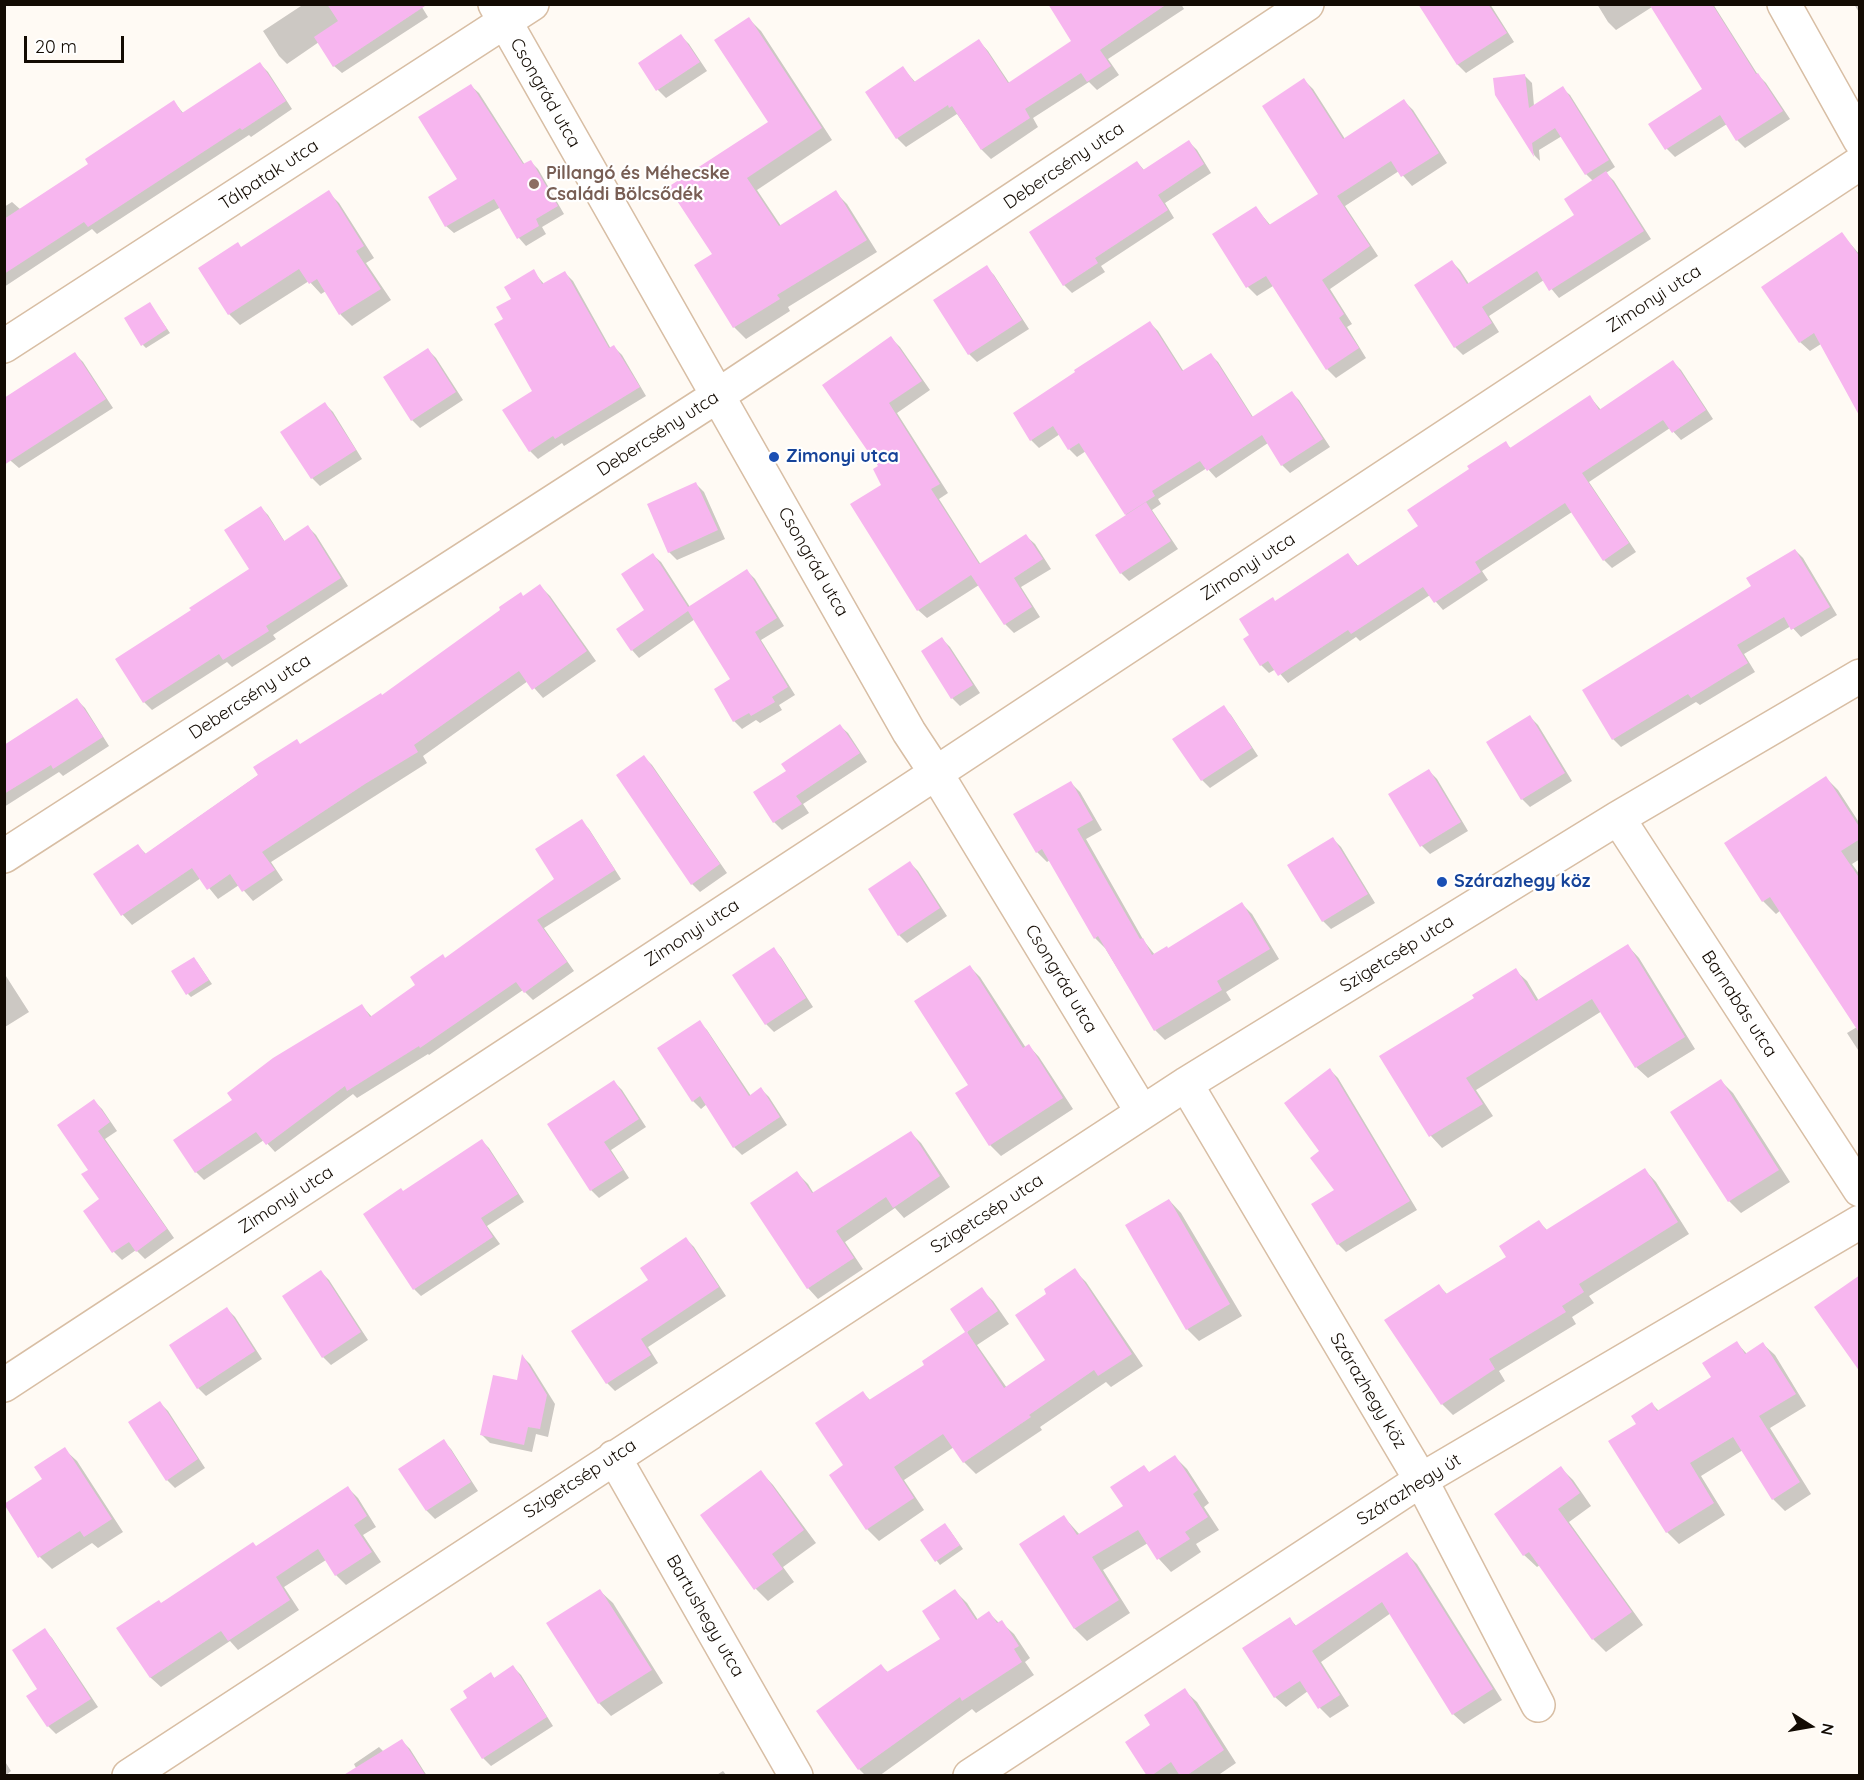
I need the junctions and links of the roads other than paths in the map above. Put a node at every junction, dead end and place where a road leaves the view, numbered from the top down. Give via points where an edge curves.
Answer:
1 (532, 4) edge
2 (1307, 4) edge
3 (1784, 4) edge
4 (500, 14) edge
5 (1860, 140) edge
6 (1860, 163) edge
7 (4, 346) edge
8 (717, 396) junction
9 (1860, 676) edge
10 (936, 773) junction
11 (1618, 818) junction
12 (4, 856) edge
13 (1186, 1084) junction
14 (1142, 1112) junction
15 (1860, 1190) edge
16 (1860, 1222) edge
17 (4, 1384) edge
18 (614, 1457) junction
19 (1421, 1480) junction
20 (1538, 1705) dead end
21 (129, 1776) edge
22 (796, 1776) edge
23 (970, 1776) edge

1 - 4 street, Tálpatak utca
2 - 8 street, Debercsény utca
3 - 5 street
4 - 7 street, Tálpatak utca
4 - 8 street, Csongrád utca
6 - 10 street, Zimonyi utca
8 - 10 street, Csongrád utca
8 - 12 street, Debercsény utca
9 - 11 street, Szigetcsép utca
10 - 14 street, Csongrád utca
10 - 17 street, Zimonyi utca
11 - 13 street, Szigetcsép utca
11 - 15 street, Barnabás utca
13 - 14 street, Szigetcsép utca
13 - 19 street, Szárazhegy köz
14 - 18 street, Szigetcsép utca
16 - 19 street, Szárazhegy út
18 - 21 street, Szigetcsép utca
18 - 22 street, Bartushegy utca
19 - 20 street, Szárazhegy köz
19 - 23 street, Szárazhegy út

